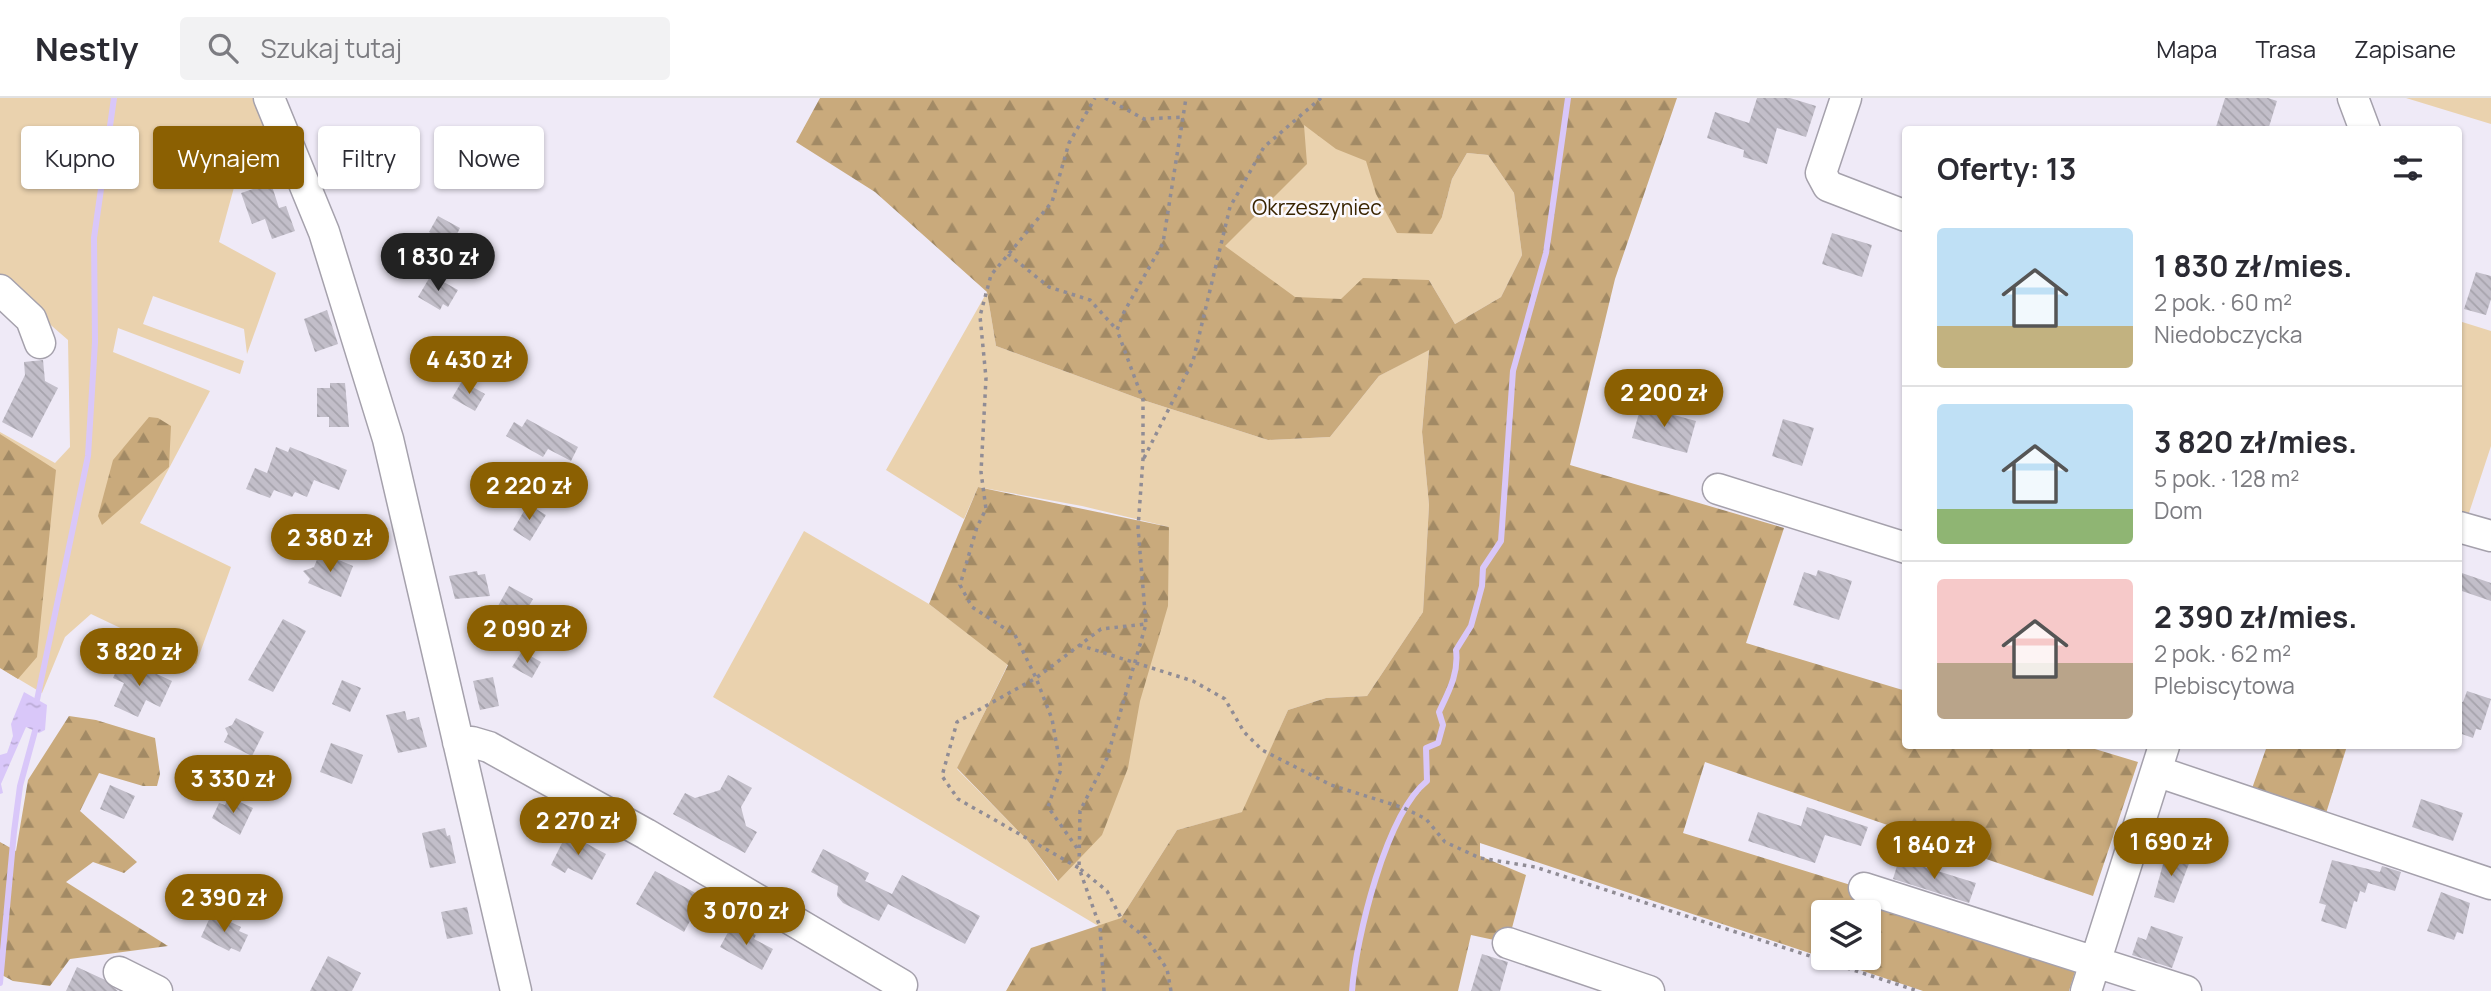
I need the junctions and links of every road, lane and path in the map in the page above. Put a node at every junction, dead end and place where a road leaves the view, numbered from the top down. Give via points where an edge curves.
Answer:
1 (269, 98) edge
2 (1095, 98) edge
3 (1105, 98) edge
4 (1186, 98) edge
5 (1321, 98) edge
6 (1846, 98) edge
7 (2353, 98) edge
8 (1184, 117) junction
9 (2364, 126) edge
10 (1902, 214) edge
11 (1009, 254) junction
12 (0, 290) edge
13 (1117, 330) junction
14 (40, 343) dead end
15 (1143, 459) junction
16 (1718, 489) dead end
17 (2462, 528) edge
18 (2491, 536) edge
19 (1902, 547) edge
20 (1146, 624) junction
21 (1079, 645) junction
22 (1134, 662) junction
23 (1037, 678) junction
24 (458, 743) junction
25 (2160, 758) edge
26 (1077, 848) junction
27 (1079, 868) junction
28 (2491, 884) edge
29 (1864, 888) dead end
30 (1508, 943) dead end
31 (2096, 961) junction
32 (119, 972) dead end
33 (902, 985) dead end
34 (157, 991) edge
35 (516, 991) edge
36 (1104, 991) edge
37 (1171, 991) edge
38 (1650, 991) edge
39 (1919, 991) edge
40 (2086, 991) edge
41 (2186, 991) edge

1 - 24 street via 324,232 387,439
2 - 11 path via 1069,143 1052,202
3 - 8 path via 1144,119
4 - 8 path
5 - 15 path via 1264,147 1230,207 1193,361
6 - 10 street via 1821,173 1828,186
7 - 9 street
8 - 13 path via 1163,243
11 - 13 path via 1049,287 1090,300
11 - 23 path via 991,275 981,316 986,378 981,472 986,509 960,585 972,607 1015,635
12 - 14 street via 31,319
13 - 15 path via 1143,400
15 - 20 path via 1138,528
16 - 19 street
17 - 18 street
20 - 21 path via 1101,629
20 - 22 path
21 - 22 path
21 - 23 path
22 - 26 path via 1107,758 1080,811
22 - 39 path via 1193,681 1225,699 1244,732 1262,750 1331,785 1404,807 1426,819 1446,842 1480,858 1535,867
23 - 26 path via 1052,719 1061,769 1048,807
23 - 27 path via 957,722 942,776 958,799
24 - 33 street via 489,747
24 - 35 street
25 - 28 street
25 - 31 street
26 - 27 path
27 - 36 path via 1100,927
27 - 37 path via 1107,891 1121,918 1146,939 1167,969
29 - 31 street
30 - 38 street
31 - 40 street
31 - 41 street
32 - 34 street

